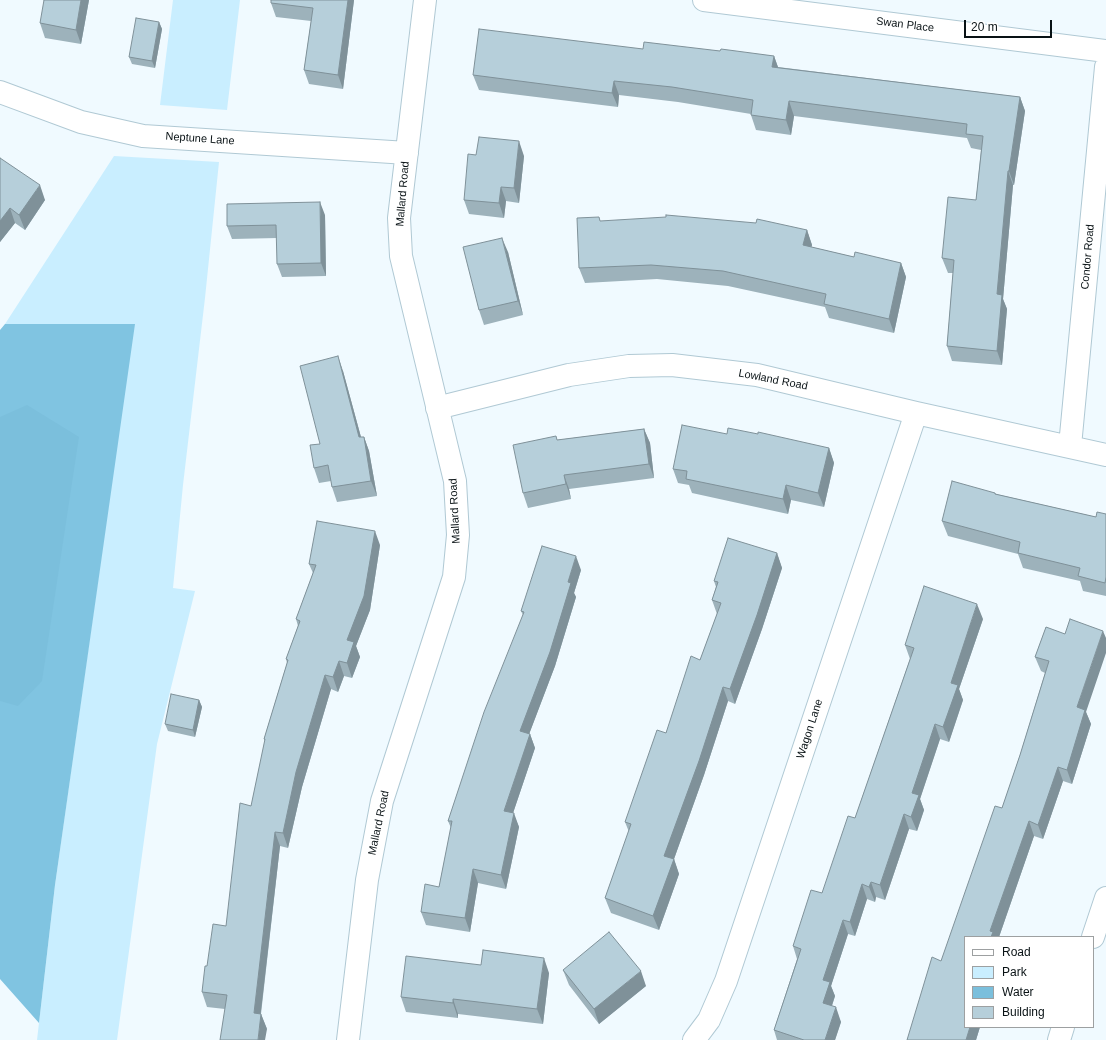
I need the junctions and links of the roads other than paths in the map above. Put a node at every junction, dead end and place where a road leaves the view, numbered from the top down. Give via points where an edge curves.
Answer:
1 (425, 0) edge
2 (704, 0) edge
3 (766, 4) edge
4 (1106, 51) edge
5 (1106, 67) edge
6 (0, 92) edge
7 (407, 154) junction
8 (437, 408) junction
9 (916, 413) junction
10 (1070, 446) junction
11 (1106, 455) edge
12 (1106, 898) edge
13 (1093, 936) edge
14 (1063, 1028) edge
15 (348, 1040) edge
16 (694, 1040) edge
17 (1059, 1040) edge

1 - 7 street, Mallard Road
2 - 3 street, Swan Place
3 - 4 street, Swan Place
5 - 10 street, Condor Road
6 - 7 street, Neptune Lane via 81,122 143,136
7 - 8 street, Mallard Road via 399,218 401,256
8 - 9 street, Lowland Road via 569,375 629,366 672,364 757,375
8 - 15 street, Mallard Road via 455,481 458,535 454,577 382,801 367,880
9 - 10 street, Lowland Road
9 - 16 street, Wagon Lane via 726,981 709,1020
10 - 11 street, Lowland Road
12 - 13 street
14 - 17 street

